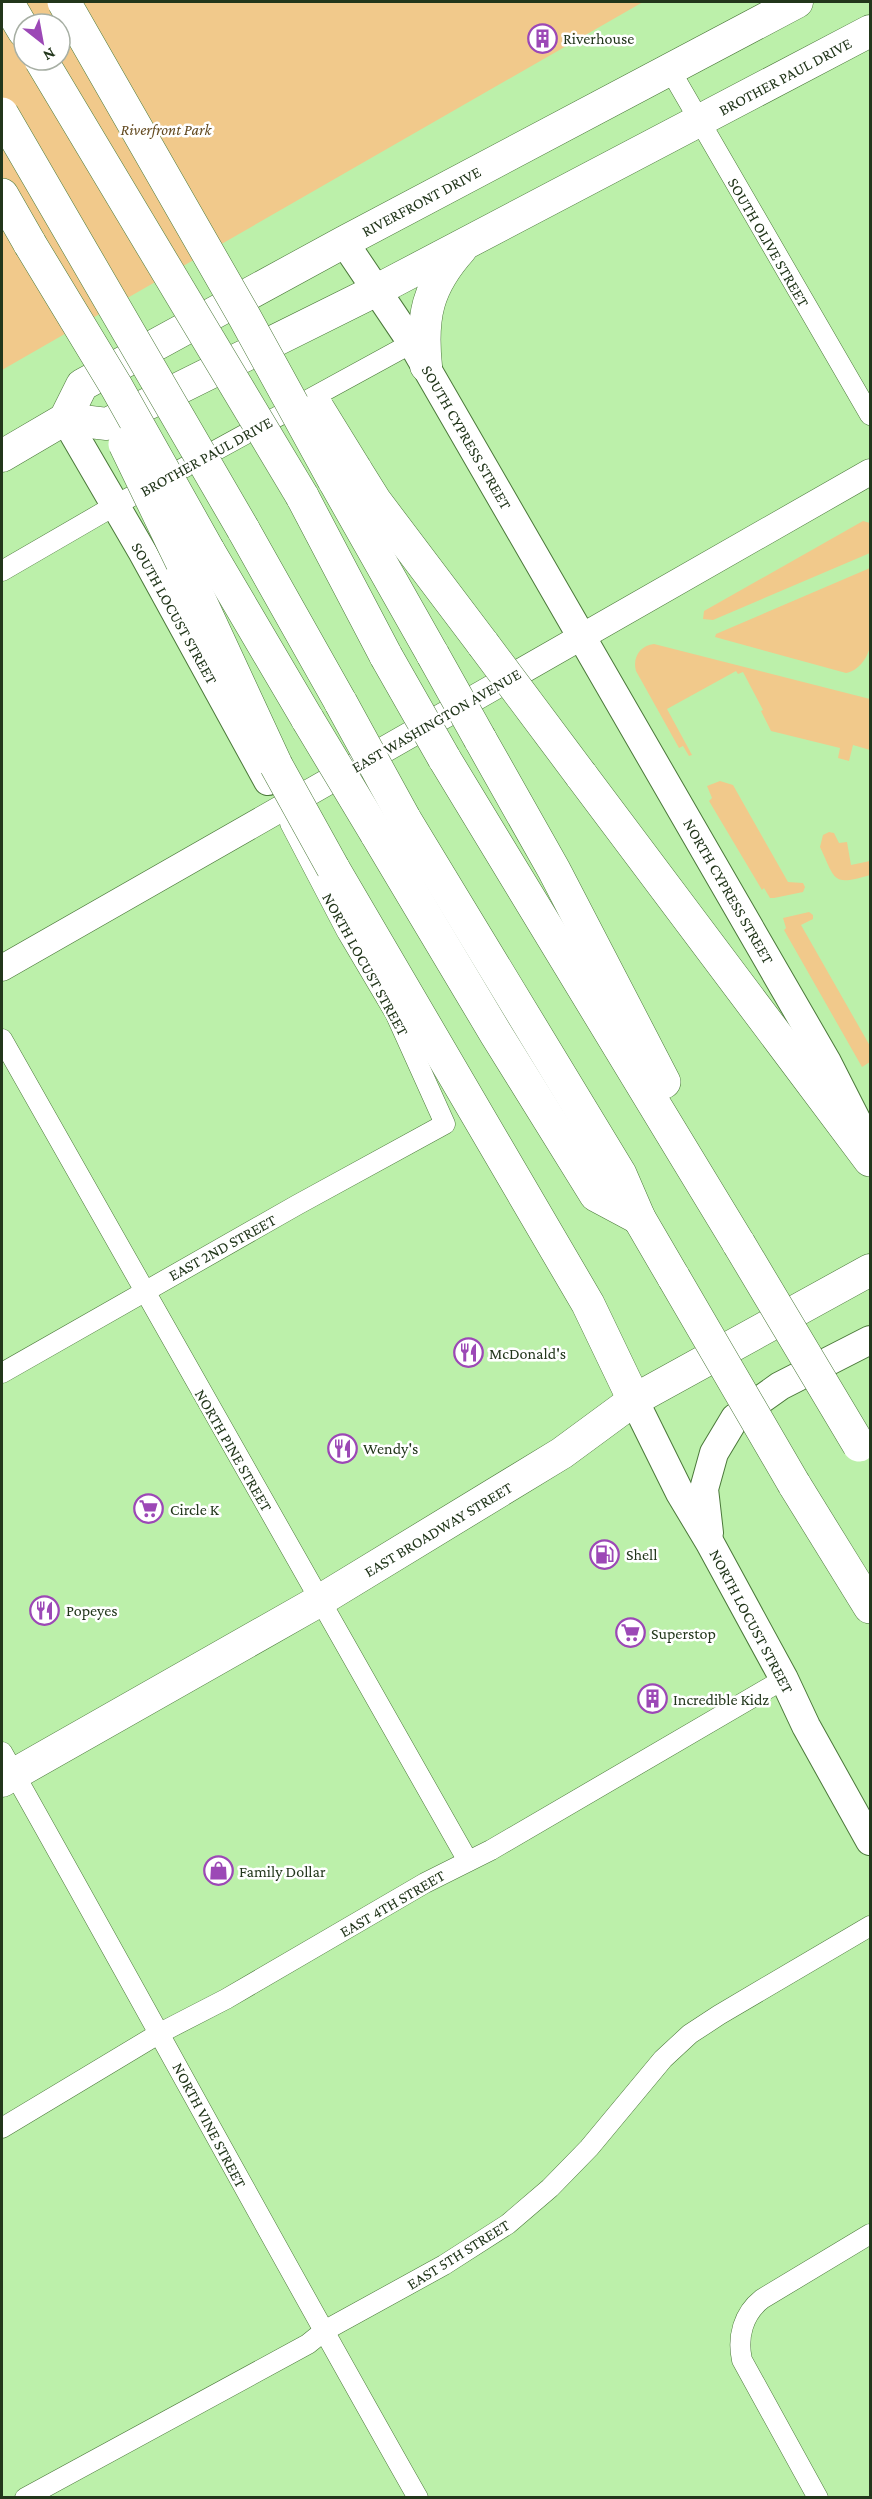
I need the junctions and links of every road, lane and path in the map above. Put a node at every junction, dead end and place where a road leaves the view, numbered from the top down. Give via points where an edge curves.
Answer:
1 (64, 2) edge
2 (797, 2) edge
3 (870, 31) edge
4 (669, 68) junction
5 (48, 72) edge
6 (2, 114) edge
7 (700, 120) junction
8 (2, 195) edge
9 (344, 242) junction
10 (467, 242) junction
11 (377, 290) junction
12 (419, 355) junction
13 (870, 415) edge
14 (65, 419) junction
15 (2, 456) edge
16 (870, 472) edge
17 (345, 475) junction
18 (114, 506) junction
19 (195, 556) junction
20 (2, 571) edge
21 (582, 637) junction
22 (282, 807) junction
23 (2, 968) edge
24 (2, 1040) edge
25 (445, 1124) joint
26 (870, 1148) edge
27 (870, 1160) edge
28 (639, 1218) junction
29 (739, 1244) junction
30 (870, 1270) edge
31 (144, 1291) junction
32 (870, 1340) edge
33 (2, 1373) edge
34 (634, 1400) junction
35 (865, 1454) edge
36 (710, 1543) junction
37 (320, 1601) junction
38 (870, 1607) edge
39 (784, 1679) junction
40 (6, 1769) edge
41 (870, 1841) edge
42 (468, 1861) junction
43 (870, 1926) edge
44 (160, 2033) junction
45 (2, 2128) edge
46 (870, 2234) edge
47 (324, 2331) junction
48 (25, 2498) edge
49 (418, 2498) edge
50 (818, 2498) edge

1 - 17 highway, bridge via 244,316 269,328
2 - 4 main road, RIVERFRONT DRIVE
3 - 7 main road, BROTHER PAUL DRIVE
4 - 7 street, SOUTH OLIVE STREET
4 - 9 main road, RIVERFRONT DRIVE
5 - 29 highway, bridge via 302,496 444,758
6 - 28 highway, bridge via 243,529 404,818 620,1174
7 - 10 main road
7 - 13 street, SOUTH OLIVE STREET
8 - 19 highway, bridge via 116,386
9 - 11 main road, SOUTH CYPRESS STREET
9 - 14 main road, RIVERFRONT DRIVE via 82,385
10 - 11 main road
10 - 12 main road via 435,282 425,311
11 - 12 main road, SOUTH CYPRESS STREET
11 - 14 main road via 107,424
12 - 18 street, BROTHER PAUL DRIVE
12 - 21 main road, SOUTH CYPRESS STREET
14 - 15 main road
14 - 18 main road, SOUTH LOCUST STREET
16 - 21 street, EAST WASHINGTON AVENUE
17 - 27 highway, bridge via 375,501
17 - 29 highway, bridge via 433,655 554,870 705,1159
18 - 20 street, BROTHER PAUL DRIVE
18 - 22 main road, SOUTH LOCUST STREET
19 - 28 highway, bridge via 308,720 596,1195
19 - 34 highway, bridge via 276,765 588,1304
21 - 22 street, EAST WASHINGTON AVENUE
21 - 26 main road, NORTH CYPRESS STREET via 827,1062
22 - 23 street, EAST WASHINGTON AVENUE
22 - 25 street, NORTH LOCUST STREET via 394,1013
24 - 31 street, NORTH PINE STREET
25 - 31 street, EAST 2ND STREET
28 - 38 highway, bridge
29 - 35 highway, bridge
30 - 34 main road, EAST BROADWAY STREET
31 - 33 street, EAST 2ND STREET
31 - 37 street, NORTH PINE STREET
32 - 36 main road via 780,1386 735,1418 714,1454 704,1489
34 - 36 main road, NORTH LOCUST STREET via 680,1493
34 - 37 main road, EAST BROADWAY STREET via 562,1453
36 - 39 main road, NORTH LOCUST STREET
37 - 40 main road, EAST BROADWAY STREET
37 - 42 street, NORTH PINE STREET
39 - 41 main road, NORTH LOCUST STREET
39 - 42 street, EAST 4TH STREET
40 - 44 street, NORTH VINE STREET
42 - 44 street, EAST 4TH STREET
43 - 47 street, EAST 5TH STREET via 690,2034 663,2059 589,2148 508,2224 444,2265
44 - 45 street, EAST 4TH STREET
44 - 47 street, NORTH VINE STREET
46 - 50 street via 754,2305 742,2328 741,2354
47 - 48 street, EAST 5TH STREET via 308,2344
47 - 49 street, NORTH VINE STREET

